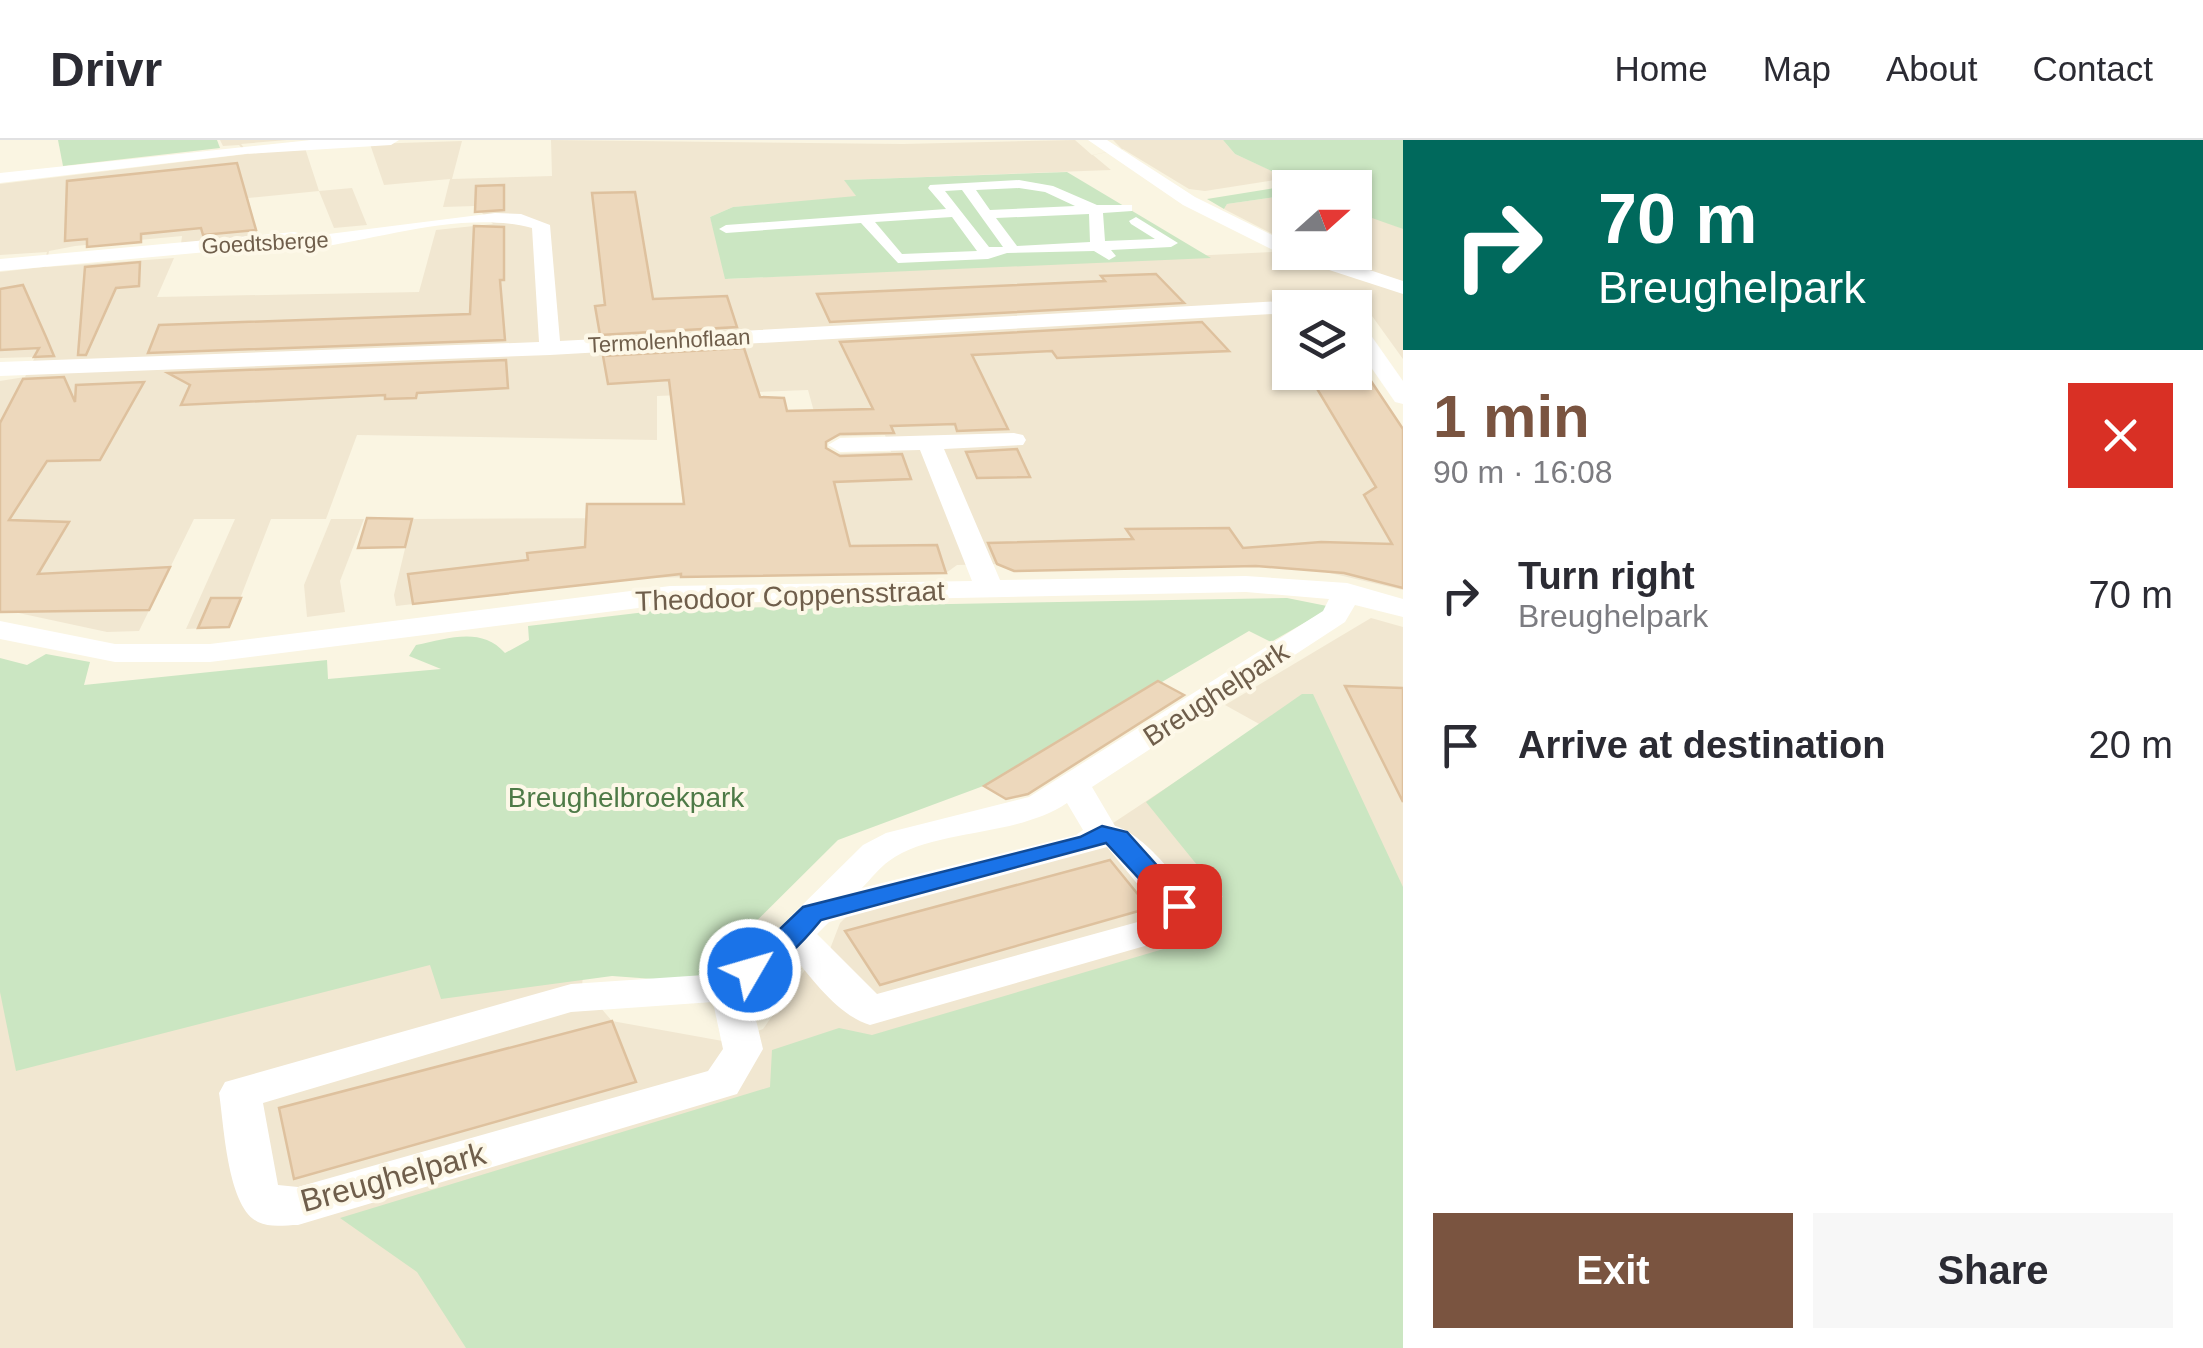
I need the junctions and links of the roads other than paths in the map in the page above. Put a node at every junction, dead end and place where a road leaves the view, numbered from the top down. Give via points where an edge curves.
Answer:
1 (391, 140) edge
2 (1096, 140) edge
3 (0, 178) edge
4 (966, 186) junction
5 (1035, 187) junction
6 (1096, 210) junction
7 (956, 213) junction
8 (1126, 213) junction
9 (990, 214) junction
10 (865, 218) junction
11 (726, 229) dead end
12 (1272, 241) edge
13 (1171, 243) junction
14 (1098, 246) junction
15 (1000, 251) junction
16 (1188, 254) dead end
17 (0, 264) edge
18 (1311, 270) edge
19 (1348, 270) edge
20 (1403, 288) edge
21 (1327, 290) edge
22 (1272, 310) edge
23 (550, 348) junction
24 (1372, 353) edge
25 (0, 370) edge
26 (1403, 397) edge
27 (1014, 440) dead end
28 (928, 443) junction
29 (840, 445) dead end
30 (990, 590) junction
31 (1347, 592) junction
32 (1403, 608) edge
33 (0, 630) edge
34 (1074, 785) junction
35 (1102, 834) junction
36 (803, 924) junction
37 (728, 987) junction

1 - 3 street via 245,149
2 - 12 street via 1189,201
4 - 5 street
4 - 7 street via 931,183
4 - 9 street
5 - 6 street
5 - 8 street via 1071,182
6 - 8 street
6 - 9 street
6 - 14 street
7 - 10 street
7 - 15 street
8 - 13 street
9 - 15 street
10 - 11 street
10 - 15 street via 898,259
13 - 14 street
13 - 16 street
14 - 15 street via 1110,256 1008,261
17 - 23 street, Goedtsberge via 529,219 541,225
18 - 21 street
19 - 20 street
22 - 23 street, Termolenhoflaan
23 - 25 street, Termolenhoflaan
24 - 26 street
27 - 28 street
28 - 29 street
28 - 30 street
30 - 31 street, Theodoor Coppensstraat via 1246,584
30 - 33 street, Theodoor Coppensstraat via 670,595 210,654 116,654
31 - 32 street, Theodoor Coppensstraat
31 - 34 street, Breughelpark via 1335,616
34 - 35 street
34 - 36 street, Breughelpark via 1005,818 898,841 876,853
35 - 36 street, Breughelpark
35 - 36 street via 1118,838 1179,906 1184,922 870,1010 835,980
36 - 37 street, Breughelpark
37 - 37 street, Breughelpark via 571,998 240,1093 256,1191 269,1207 298,1206 722,1083 740,1067 745,1045

